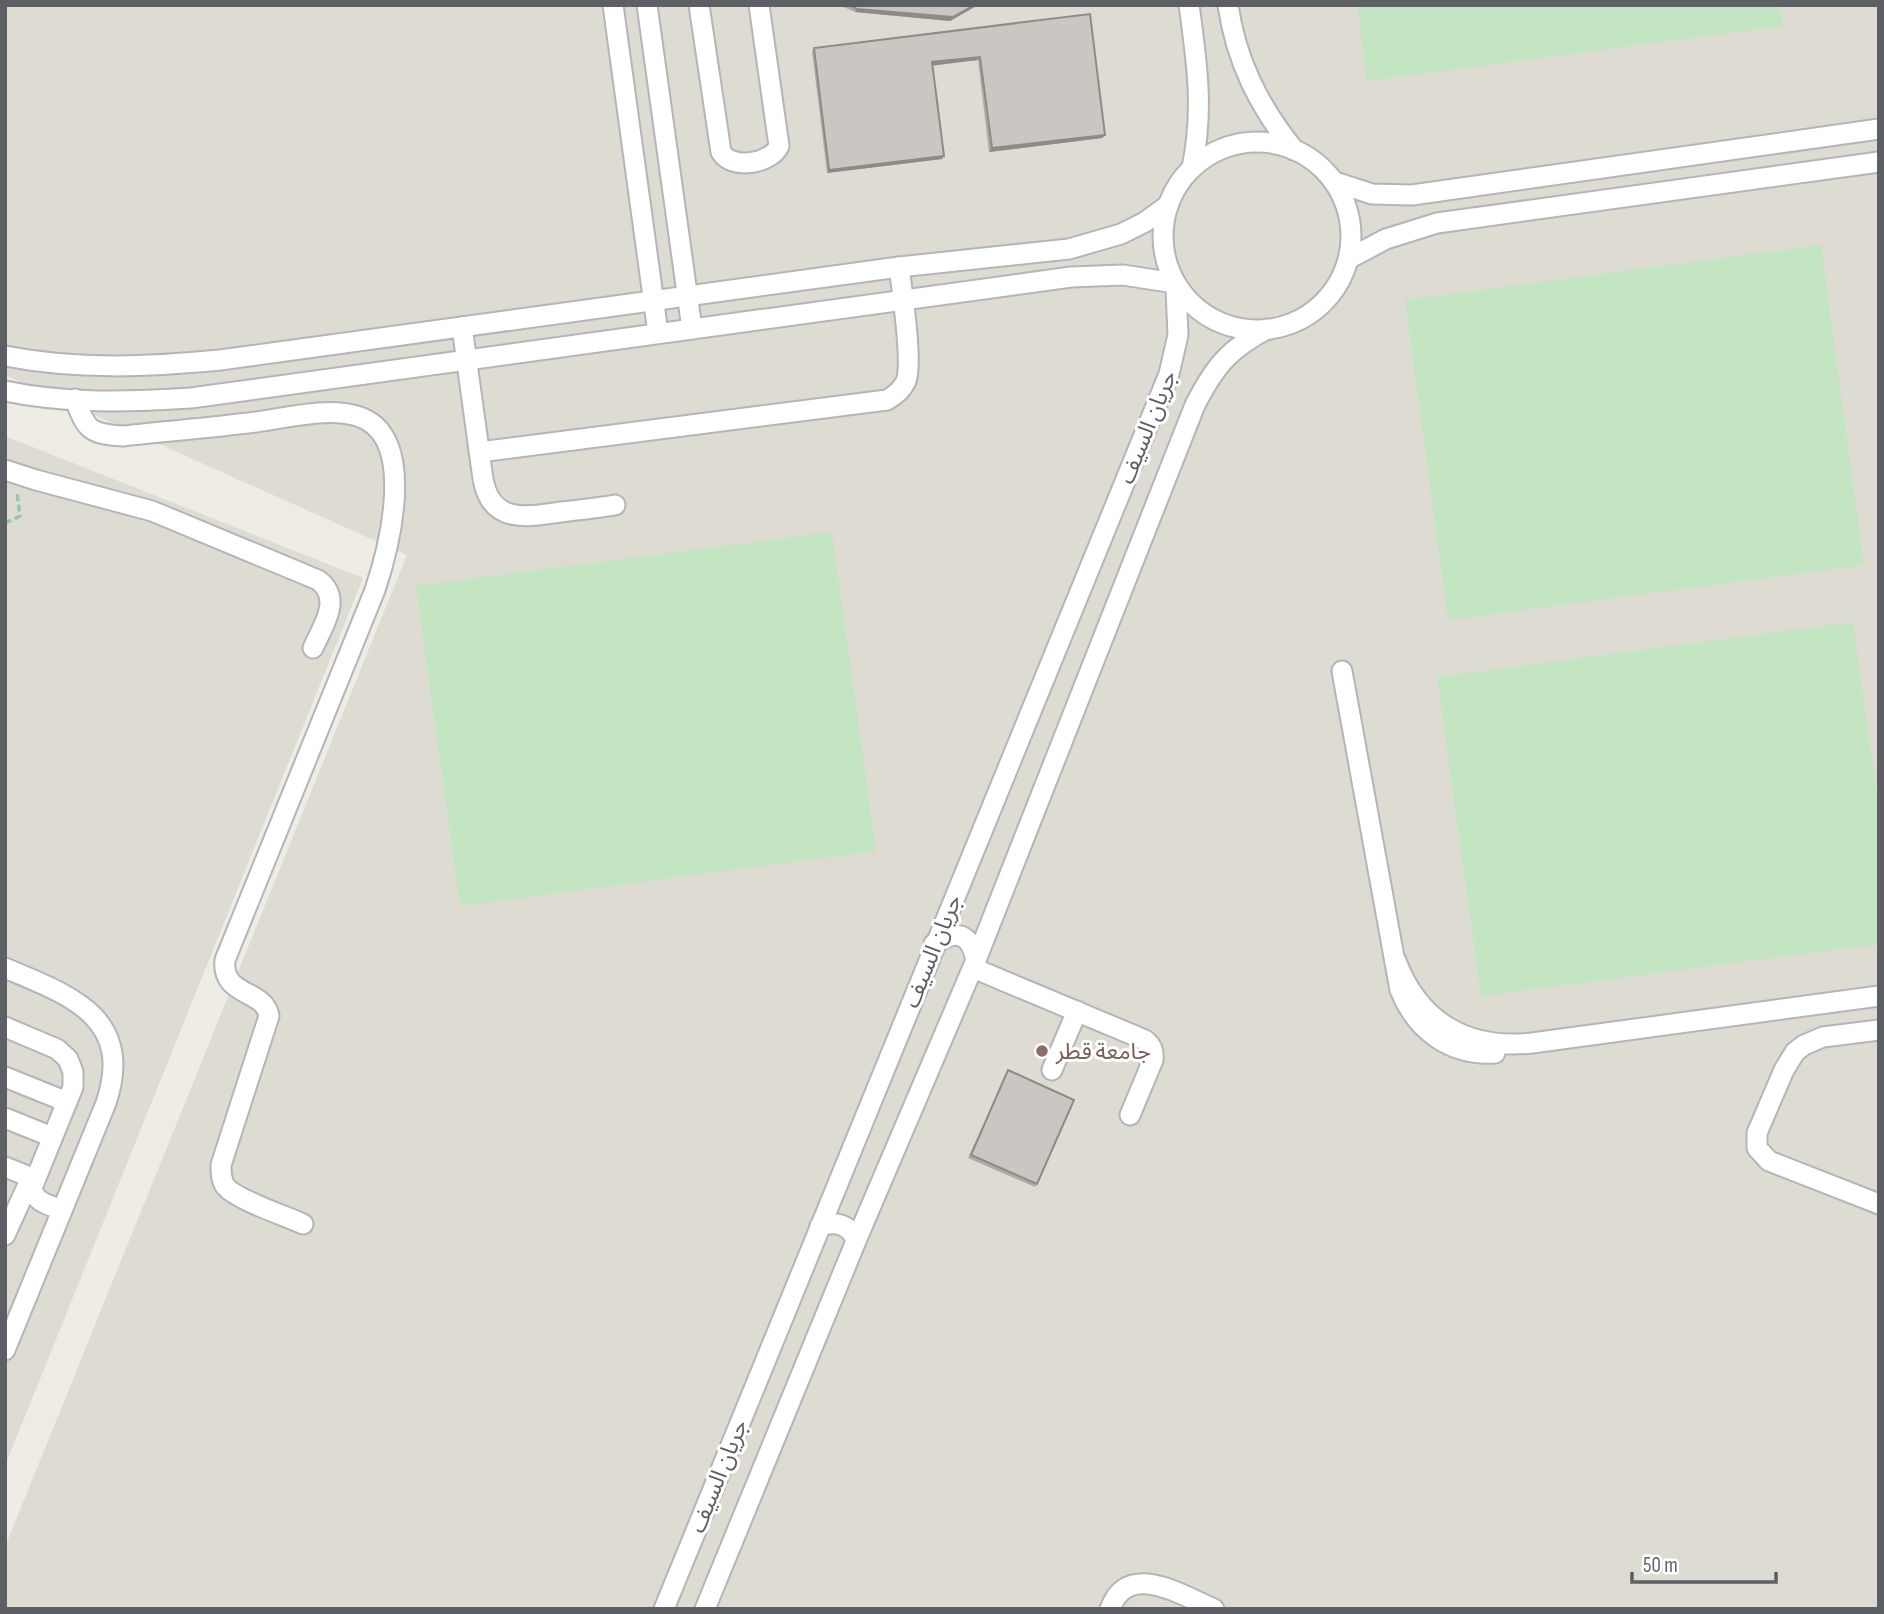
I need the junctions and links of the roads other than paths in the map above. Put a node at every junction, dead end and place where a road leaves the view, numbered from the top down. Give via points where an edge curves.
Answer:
1 (613, 5) edge
2 (647, 5) edge
3 (699, 5) edge
4 (759, 5) edge
5 (1189, 5) edge
6 (1228, 5) edge
7 (1879, 129) edge
8 (1294, 150) junction
9 (1879, 162) edge
10 (1192, 168) junction
11 (1335, 183) junction
12 (1167, 206) junction
13 (1350, 258) junction
14 (899, 267) junction
15 (1176, 286) junction
16 (687, 296) junction
17 (904, 300) junction
18 (654, 301) junction
19 (462, 327) junction
20 (692, 329) junction
21 (1267, 329) junction
22 (658, 333) junction
23 (5, 356) edge
24 (466, 360) junction
25 (53, 364) junction
26 (5, 391) edge
27 (50, 398) junction
28 (75, 399) junction
29 (478, 452) junction
30 (10, 471) edge
31 (615, 505) dead end
32 (313, 648) dead end
33 (1342, 671) dead end
34 (934, 944) junction
35 (975, 964) junction
36 (5, 968) edge
37 (1879, 996) edge
38 (1077, 1011) junction
39 (5, 1027) edge
40 (1879, 1030) edge
41 (1052, 1070) dead end
42 (5, 1077) edge
43 (67, 1102) junction
44 (1130, 1115) dead end
45 (5, 1118) edge
46 (52, 1137) junction
47 (5, 1167) edge
48 (33, 1178) junction
49 (1879, 1204) edge
50 (62, 1210) junction
51 (303, 1224) dead end
52 (7, 1226) edge
53 (820, 1226) junction
54 (856, 1241) junction
55 (5, 1350) edge
56 (664, 1609) edge
57 (705, 1609) edge
58 (1110, 1609) edge
59 (1214, 1609) edge

1 - 18 street
2 - 16 street
3 - 4 street via 721,152 738,164 769,158 779,146
5 - 10 street via 1200,101
6 - 8 street via 1249,82
7 - 11 street via 1412,195 1372,194
8 - 10 street via 1264,143 1240,144 1218,150
8 - 11 street via 1316,163
9 - 13 street via 1437,223 1385,239
10 - 12 street
11 - 13 street via 1350,219
12 - 14 street via 1133,228 1096,243
12 - 15 street via 1164,253
13 - 21 street via 1337,288 1315,312 1285,327
14 - 16 street
14 - 17 street
15 - 17 street via 1123,275 1097,275
15 - 21 street via 1208,317 1222,324 1253,331
15 - 34 street, جريان السيف via 1178,335 1169,374
16 - 18 street
16 - 20 street
17 - 20 street
17 - 29 street via 908,374 901,390 887,400
18 - 19 street
18 - 22 street
19 - 24 street
19 - 25 street via 154,366
20 - 22 street
21 - 35 street, جريان السيف via 1232,351 1195,405
22 - 24 street
23 - 25 street
24 - 28 street via 191,398
24 - 29 street
25 - 27 street
26 - 27 street
27 - 28 street
28 - 51 street via 83,421 102,434 123,436 347,414 370,422 388,448 395,501 376,590 224,968 232,986 260,1002 269,1016 221,1165 225,1186
29 - 31 street via 484,488 507,513 523,517
30 - 32 street via 161,514 318,580 331,601
33 - 37 street via 1396,961 1421,1006 1448,1028 1498,1044 1532,1042
34 - 35 street via 950,935 966,938
34 - 53 street, جريان السيف
35 - 38 street
35 - 54 street, جريان السيف
36 - 50 street via 74,999 96,1018 110,1045 111,1089
38 - 41 street
38 - 44 street via 1145,1040 1153,1050
39 - 43 street via 57,1049 68,1059 74,1079
40 - 49 street via 1824,1037 1795,1052 1756,1141 1760,1154 1769,1161
42 - 43 street
43 - 46 street
45 - 46 street
46 - 48 street
47 - 48 street
48 - 50 street via 35,1198
48 - 52 street
50 - 55 street
53 - 54 street via 846,1226
53 - 56 street, جريان السيف
54 - 57 street, جريان السيف
58 - 59 street via 1122,1589 1139,1582

